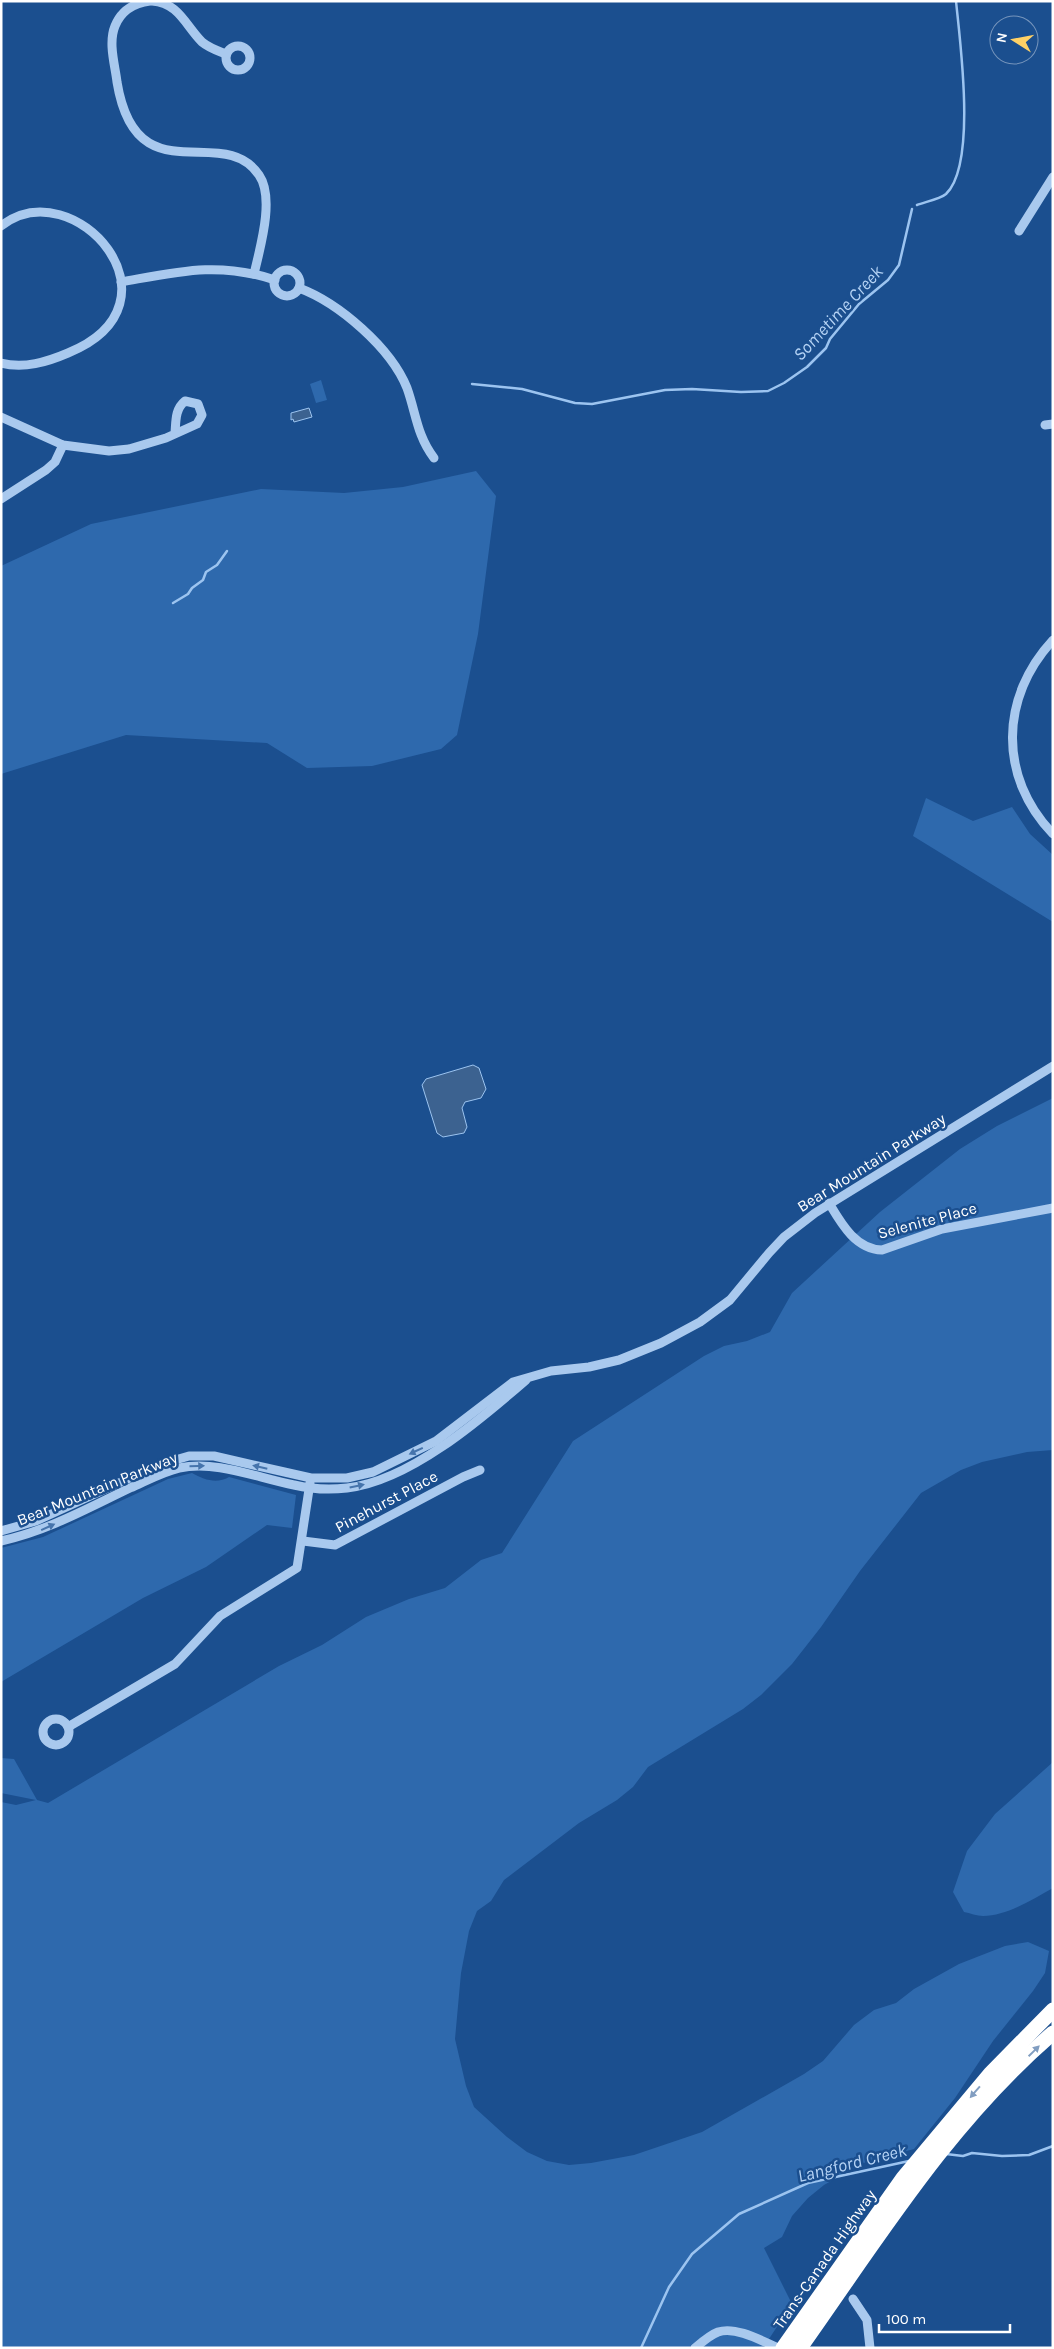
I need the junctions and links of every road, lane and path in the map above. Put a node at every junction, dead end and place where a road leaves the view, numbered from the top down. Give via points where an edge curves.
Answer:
1 (151, 1) edge
2 (226, 54) dead end
3 (1053, 177) edge
4 (1, 226) edge
5 (1019, 231) dead end
6 (254, 274) junction
7 (275, 280) junction
8 (121, 282) junction
9 (300, 288) junction
10 (1, 363) edge
11 (1, 417) edge
12 (175, 433) dead end
13 (63, 445) junction
14 (434, 458) dead end
15 (1, 500) edge
16 (1053, 640) edge
17 (1053, 834) edge
18 (1053, 1066) edge
19 (829, 1204) junction
20 (1053, 1208) edge
21 (480, 1470) dead end
22 (311, 1483) junction
23 (1, 1531) edge
24 (1, 1541) edge
25 (303, 1541) junction
26 (68, 1727) dead end
27 (1053, 2010) edge
28 (1053, 2034) edge
29 (930, 2164) junction
30 (853, 2299) dead end
31 (695, 2348) edge
32 (778, 2348) edge
33 (784, 2348) edge
34 (800, 2348) edge
35 (870, 2348) edge

1 - 2 street via 175,9 202,42
1 - 6 street via 124,12 113,33 119,91 127,115 141,137 157,147 174,152 236,157 256,171 265,187 267,205
3 - 5 street
4 - 8 street via 25,215 44,213 64,216 84,225 101,239 112,254
6 - 7 street
6 - 8 street via 199,268
7 - 9 street via 275,287 283,296 290,296
7 - 9 street via 284,270 291,271 297,274
8 - 10 street via 121,296 110,325 92,342 54,359 30,365
9 - 14 street via 338,309 385,353 406,385 421,437
11 - 13 street
12 - 13 street via 129,449 89,450
13 - 15 street via 55,462 46,470
16 - 17 street via 1023,683 1012,733 1020,785 1035,813
18 - 19 street, Bear Mountain Parkway
19 - 20 street, Selenite Place via 844,1227 873,1250 882,1250 953,1226
19 - 22 street, Bear Mountain Parkway via 784,1237 730,1300 700,1322 619,1360 528,1377 463,1432 406,1467 363,1485 336,1489
21 - 25 street, Pinehurst Place via 335,1545
22 -> 23 street, Bear Mountain Parkway via 214,1456 189,1456 158,1465 36,1520
24 -> 22 street, Bear Mountain Parkway via 40,1530 162,1474 191,1466
22 - 25 street
25 - 26 street via 300,1562 292,1573 220,1616 175,1664
27 -> 33 highway, Trans-Canada Highway via 990,2074 908,2171
29 -> 28 highway, Trans-Canada Highway via 968,2118
29 - 33 highway via 892,2207 794,2343
29 - 34 highway, Trans-Canada Highway
30 - 35 street via 867,2320
31 - 32 street via 718,2332 728,2332 740,2333

